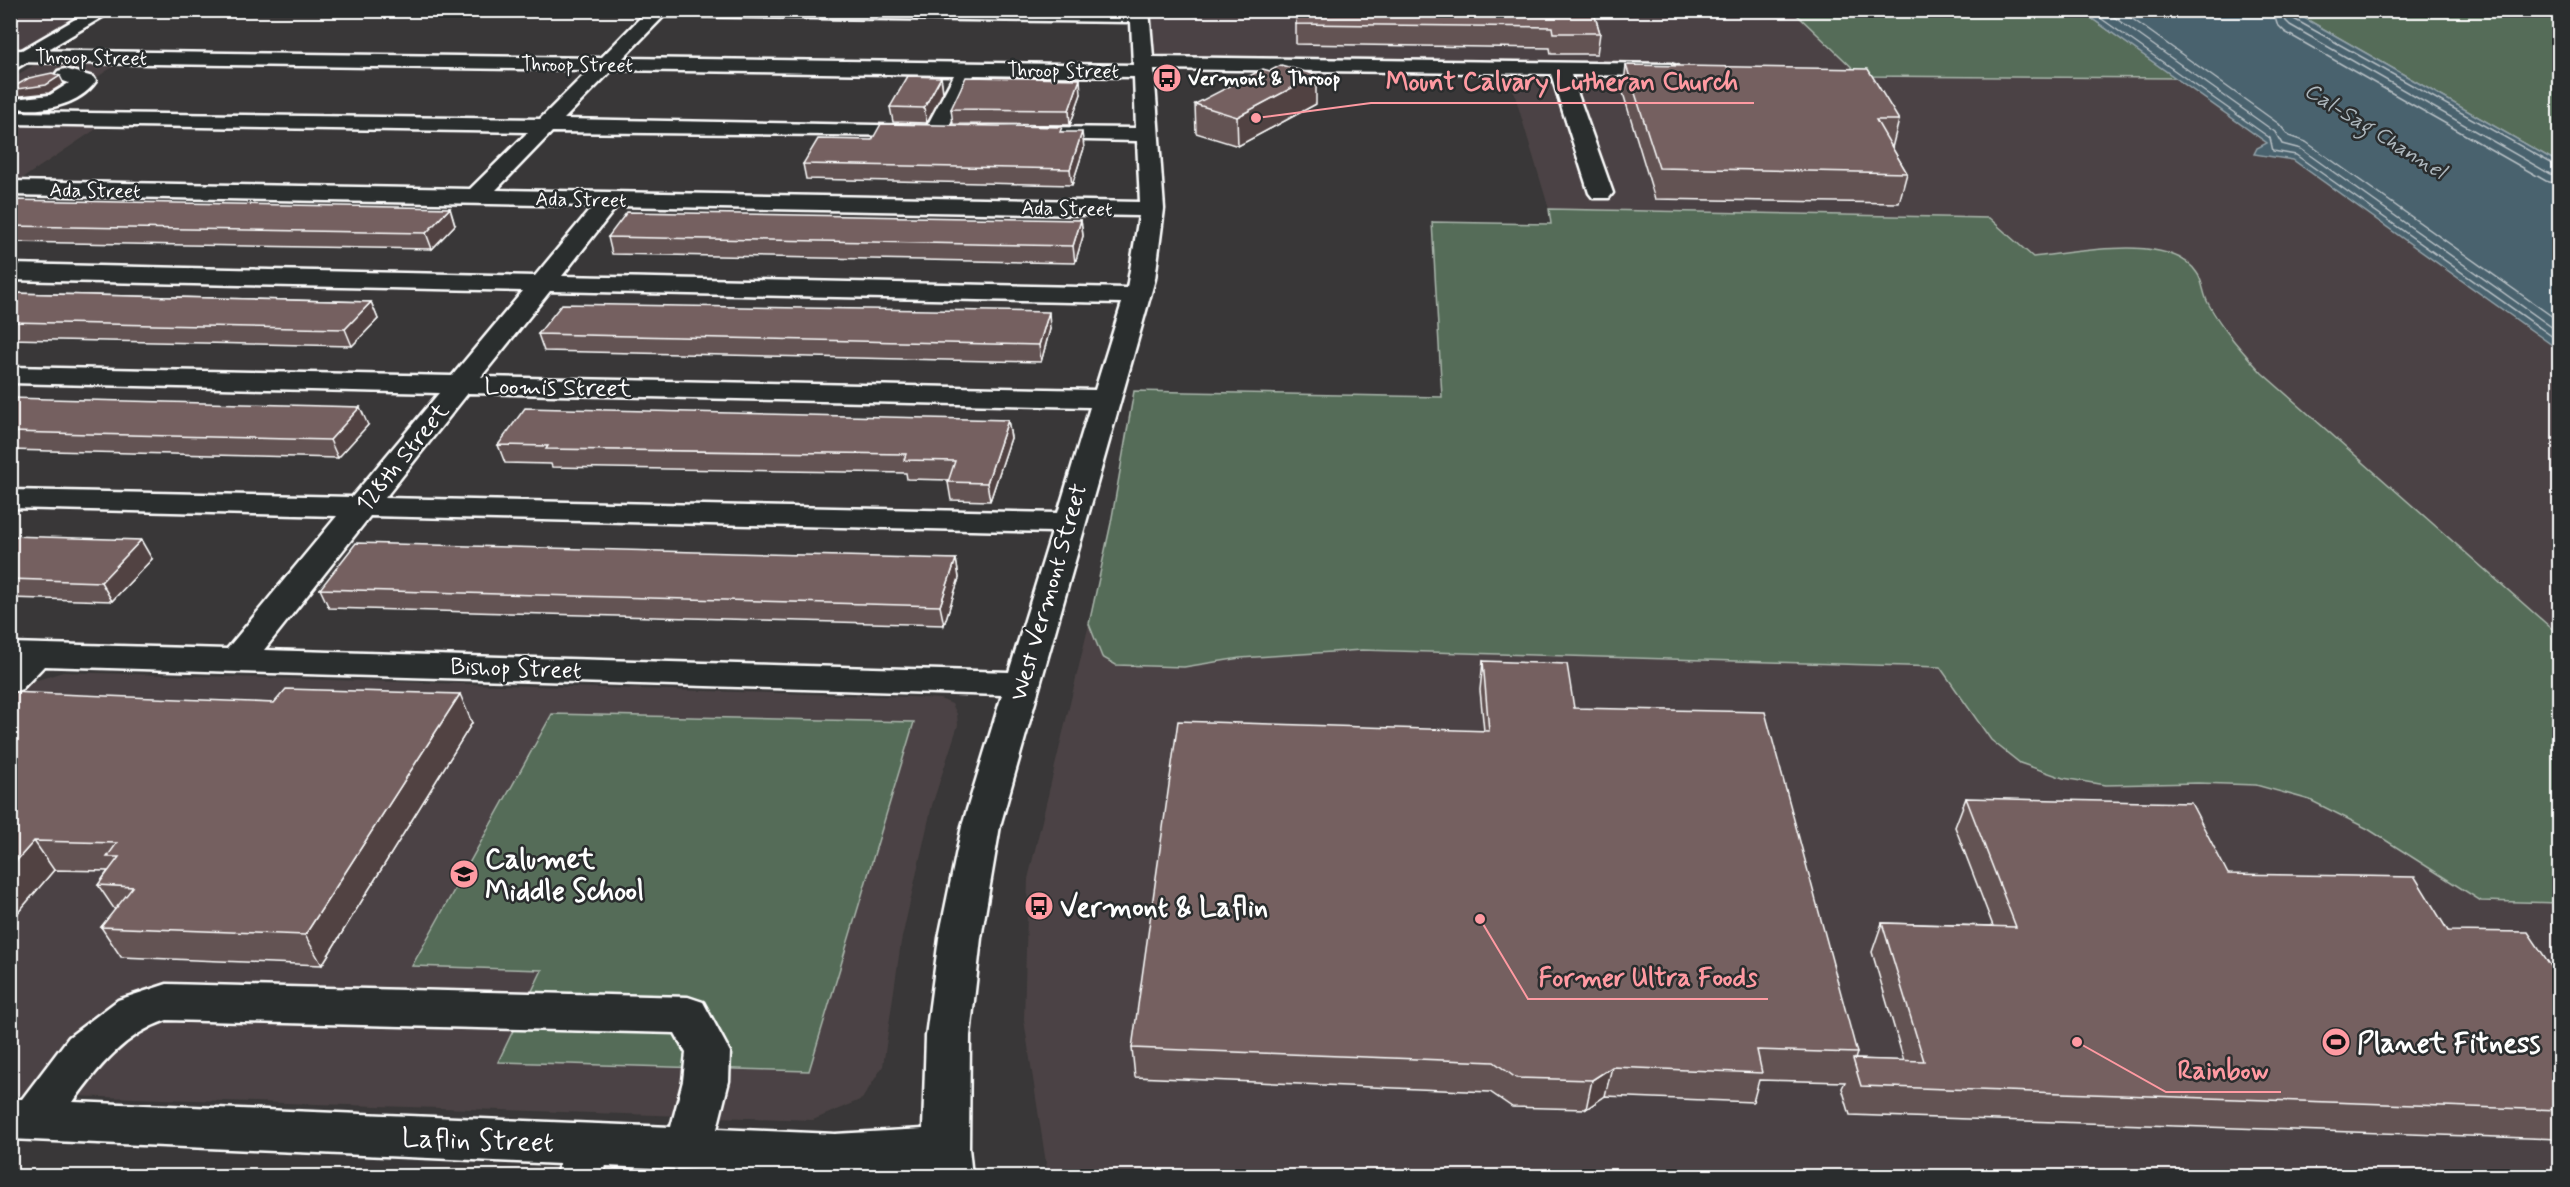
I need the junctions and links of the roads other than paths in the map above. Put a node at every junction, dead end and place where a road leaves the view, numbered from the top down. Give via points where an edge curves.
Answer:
1 (105, 10) edge
2 (650, 10) edge
3 (659, 11) edge
4 (1140, 13) edge
5 (94, 57) junction
6 (608, 64) junction
7 (1144, 67) junction
8 (967, 69) junction
9 (1559, 69) junction
10 (24, 70) edge
11 (1687, 70) edge
12 (65, 75) junction
13 (10, 97) edge
14 (10, 103) edge
15 (10, 118) edge
16 (548, 125) junction
17 (935, 132) junction
18 (959, 132) edge
19 (1018, 133) edge
20 (1149, 135) junction
21 (10, 188) edge
22 (1600, 193) dead end
23 (476, 197) junction
24 (610, 199) junction
25 (1152, 209) junction
26 (10, 272) edge
27 (542, 284) junction
28 (1136, 296) junction
29 (10, 375) edge
30 (460, 385) junction
31 (1105, 399) junction
32 (10, 499) edge
33 (361, 507) junction
34 (1069, 523) junction
35 (23, 654) edge
36 (238, 658) junction
37 (10, 681) edge
38 (1021, 684) junction
39 (22, 1120) edge
40 (689, 1149) junction
41 (585, 1160) edge
42 (947, 1162) edge

1 - 10 street
2 - 3 street
3 - 4 street
3 - 6 street
4 - 7 street, West Vermont Street
5 - 6 street, Throop Street
5 - 10 street, Throop Street
5 - 12 street
6 - 8 street, Throop Street
6 - 16 street
7 - 8 street, Throop Street
7 - 9 street, Throop Street
7 - 20 street, West Vermont Street
8 - 17 street
9 - 11 street, Throop Street
9 - 22 street
10 - 12 street
10 - 13 street
12 - 14 street via 86,81 55,101
15 - 16 street
16 - 17 street
16 - 23 street
17 - 18 street
19 - 20 street
20 - 25 street, West Vermont Street
21 - 23 street, Ada Street
23 - 24 street, Ada Street
24 - 25 street, Ada Street
24 - 27 street, 128th Street
25 - 28 street, West Vermont Street
26 - 27 street
27 - 28 street
27 - 30 street, 128th Street
28 - 31 street, West Vermont Street
29 - 30 street, Loomis Street
30 - 31 street, Loomis Street
30 - 33 street, 128th Street
31 - 34 street, West Vermont Street
32 - 33 street
33 - 34 street
33 - 36 street, 128th Street
34 - 38 street, West Vermont Street
35 - 36 street, Bishop Street
35 - 37 street
36 - 38 street, Bishop Street
38 - 42 street, West Vermont Street via 981,826 960,938 948,1036
39 - 40 street via 85,1050 133,1013 167,1002 688,1015 708,1052 706,1081
39 - 41 street, Laflin Street
40 - 41 street, Laflin Street
40 - 42 street, Laflin Street

